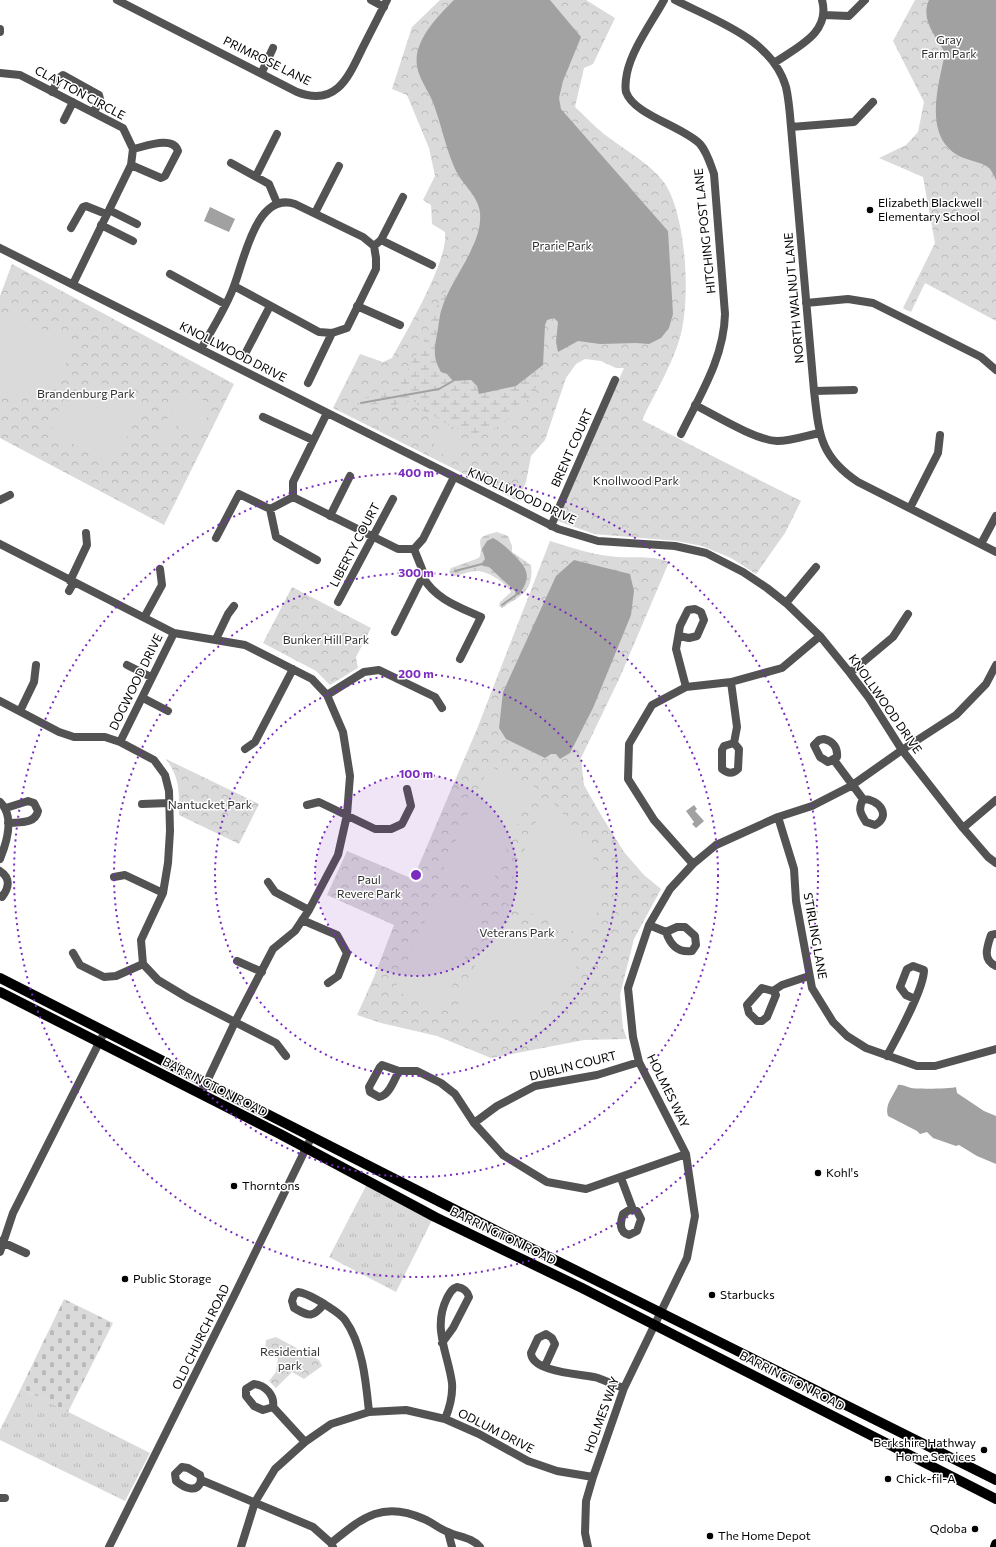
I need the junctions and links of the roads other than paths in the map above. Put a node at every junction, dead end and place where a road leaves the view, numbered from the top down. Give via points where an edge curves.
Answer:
1 (117, 0) edge
2 (371, 0) edge
3 (664, 0) edge
4 (675, 0) edge
5 (822, 0) edge
6 (865, 0) edge
7 (385, 3) edge
8 (824, 15) junction
9 (273, 48) dead end
10 (774, 63) junction
11 (262, 72) junction
12 (0, 73) edge
13 (52, 92) junction
14 (73, 102) junction
15 (873, 102) dead end
16 (94, 112) junction
17 (64, 120) dead end
18 (791, 126) junction
19 (277, 134) dead end
20 (133, 149) junction
21 (231, 163) dead end
22 (131, 165) junction
23 (339, 166) dead end
24 (256, 176) junction
25 (402, 197) dead end
26 (277, 203) junction
27 (107, 212) junction
28 (315, 213) junction
29 (137, 224) dead end
30 (101, 225) junction
31 (71, 228) dead end
32 (381, 240) junction
33 (133, 241) dead end
34 (374, 246) junction
35 (0, 248) edge
36 (432, 265) dead end
37 (170, 274) dead end
38 (73, 284) junction
39 (234, 286) junction
40 (806, 303) junction
41 (225, 304) junction
42 (270, 306) junction
43 (357, 306) junction
44 (400, 325) dead end
45 (332, 333) junction
46 (201, 349) junction
47 (245, 354) dead end
48 (996, 370) edge
49 (615, 380) dead end
50 (308, 383) dead end
51 (854, 390) dead end
52 (814, 391) junction
53 (695, 405) junction
54 (327, 413) junction
55 (263, 417) dead end
56 (819, 433) junction
57 (681, 434) dead end
58 (940, 435) dead end
59 (313, 440) junction
60 (350, 476) dead end
61 (454, 477) junction
62 (10, 495) dead end
63 (292, 497) junction
64 (393, 499) dead end
65 (0, 500) edge
66 (910, 508) junction
67 (270, 509) junction
68 (330, 516) junction
69 (996, 516) edge
70 (551, 526) junction
71 (86, 533) dead end
72 (373, 537) junction
73 (216, 538) dead end
74 (981, 544) junction
75 (0, 545) edge
76 (414, 549) junction
77 (996, 552) edge
78 (317, 560) dead end
79 (816, 567) dead end
80 (160, 569) dead end
81 (423, 577) junction
82 (72, 582) junction
83 (69, 592) dead end
84 (338, 602) dead end
85 (786, 603) junction
86 (234, 606) dead end
87 (908, 614) dead end
88 (145, 616) junction
89 (174, 632) junction
90 (395, 632) dead end
91 (679, 636) dead end
92 (820, 636) junction
93 (220, 642) junction
94 (460, 659) dead end
95 (36, 665) dead end
96 (127, 665) dead end
97 (996, 665) edge
98 (293, 669) junction
99 (850, 673) junction
100 (151, 677) junction
101 (731, 682) junction
102 (686, 687) junction
103 (327, 694) junction
104 (143, 698) junction
105 (0, 701) edge
106 (442, 708) dead end
107 (168, 711) dead end
108 (20, 712) junction
109 (120, 742) junction
110 (734, 743) dead end
111 (245, 749) dead end
112 (902, 750) junction
113 (834, 760) dead end
114 (851, 786) junction
115 (407, 789) dead end
116 (863, 799) dead end
117 (996, 800) edge
118 (0, 802) edge
119 (169, 803) junction
120 (142, 804) dead end
121 (307, 805) dead end
122 (6, 808) junction
123 (347, 815) junction
124 (778, 817) junction
125 (8, 823) junction
126 (963, 828) junction
127 (0, 859) edge
128 (996, 863) edge
129 (693, 864) junction
130 (0, 871) edge
131 (114, 877) dead end
132 (268, 882) dead end
133 (163, 892) junction
134 (0, 896) edge
135 (309, 910) junction
136 (302, 920) junction
137 (648, 925) junction
138 (666, 932) dead end
139 (996, 934) edge
140 (73, 953) dead end
141 (237, 961) dead end
142 (143, 964) junction
143 (996, 966) edge
144 (262, 972) junction
145 (809, 976) junction
146 (0, 978) edge
147 (328, 983) dead end
148 (773, 991) dead end
149 (0, 992) edge
150 (915, 999) dead end
151 (235, 1022) junction
152 (105, 1031) junction
153 (100, 1043) junction
154 (996, 1049) edge
155 (286, 1056) dead end
156 (887, 1056) junction
157 (639, 1062) junction
158 (399, 1072) dead end
159 (206, 1083) junction
160 (201, 1094) junction
161 (474, 1123) junction
162 (312, 1136) junction
163 (306, 1148) junction
164 (686, 1154) junction
165 (621, 1178) junction
166 (632, 1210) dead end
167 (1, 1241) edge
168 (0, 1252) edge
169 (26, 1253) dead end
170 (324, 1304) dead end
171 (660, 1313) junction
172 (654, 1326) junction
173 (442, 1343) junction
174 (545, 1366) dead end
175 (624, 1388) junction
176 (272, 1407) dead end
177 (369, 1412) junction
178 (445, 1419) junction
179 (305, 1442) junction
180 (593, 1477) junction
181 (201, 1480) dead end
182 (996, 1480) edge
183 (996, 1499) edge
184 (255, 1502) junction
185 (448, 1532) junction
186 (996, 1544) edge
187 (332, 1545) edge
188 (109, 1547) edge
189 (241, 1547) edge
190 (452, 1547) edge
191 (480, 1547) edge
192 (588, 1547) edge
193 (995, 1547) edge

1 - 11 street, PRIMROSE LANE
2 - 7 street
3 - 53 street, HITCHING POST LANE via 632,59 627,74 626,91 648,114 685,132 700,144 709,157 714,174 725,325 717,360
4 - 10 street, NORTH WALNUT LANE via 749,39
5 - 8 street
6 - 8 street via 849,16
7 - 11 street, PRIMROSE LANE via 348,77 342,86 330,93 312,96 302,94
8 - 10 street via 813,36
9 - 11 street
10 - 18 street, NORTH WALNUT LANE via 786,86
12 - 13 street, CLAYTON CIRCLE via 20,75
13 - 14 street, CLAYTON CIRCLE
13 - 16 street via 63,75 99,95 100,99
14 - 16 street, CLAYTON CIRCLE
14 - 17 street
15 - 18 street via 854,122
16 - 20 street, CLAYTON CIRCLE via 123,128
18 - 40 street, NORTH WALNUT LANE
19 - 24 street
20 - 22 street
20 - 22 street via 163,143 172,144 178,151 166,176 162,178
21 - 24 street
22 - 27 street
23 - 28 street
24 - 26 street via 272,188
25 - 32 street
26 - 28 street via 290,202
26 - 39 street via 265,212 258,224 243,254
27 - 29 street
27 - 30 street
27 - 31 street via 82,207
28 - 34 street via 363,237
30 - 33 street
30 - 38 street
32 - 34 street
32 - 36 street
34 - 43 street via 376,270
35 - 38 street, KNOLLWOOD DRIVE
37 - 41 street
38 - 46 street, KNOLLWOOD DRIVE
39 - 41 street
39 - 42 street
40 - 48 street via 848,299 873,303 981,357
40 - 52 street, NORTH WALNUT LANE
41 - 46 street
42 - 45 street via 319,332
42 - 47 street
43 - 44 street
43 - 45 street via 347,328
45 - 50 street
46 - 54 street, KNOLLWOOD DRIVE
49 - 70 street, BRENT COURT
51 - 52 street
52 - 56 street, NORTH WALNUT LANE
53 - 56 street via 761,438 788,441
53 - 57 street, HITCHING POST LANE
54 - 59 street
54 - 61 street, KNOLLWOOD DRIVE
55 - 59 street
56 - 66 street, NORTH WALNUT LANE via 828,452 845,472 864,485
58 - 66 street via 938,453
59 - 63 street via 293,482
60 - 68 street
61 - 70 street, KNOLLWOOD DRIVE
61 - 76 street via 423,539
62 - 65 street
63 - 67 street
63 - 68 street
64 - 72 street, LIBERTY COURT
66 - 74 street, NORTH WALNUT LANE
67 - 73 street via 239,494
67 - 78 street via 276,537
68 - 72 street
69 - 74 street
70 - 85 street, KNOLLWOOD DRIVE via 598,541 675,546 706,553 743,572
71 - 82 street via 87,545
72 - 76 street via 398,549
72 - 84 street, LIBERTY COURT via 368,542
74 - 77 street, NORTH WALNUT LANE
75 - 82 street
76 - 81 street
79 - 85 street
80 - 88 street via 162,584
81 - 90 street
81 - 94 street via 429,588 437,594 481,617
82 - 83 street
82 - 88 street
85 - 92 street, KNOLLWOOD DRIVE
86 - 93 street via 228,614
87 - 99 street via 893,637
88 - 89 street
89 - 93 street
89 - 100 street, DOGWOOD DRIVE
91 - 102 street via 677,654
92 - 99 street, KNOLLWOOD DRIVE
92 - 101 street via 782,668
93 - 98 street via 245,645
95 - 108 street via 34,682
96 - 100 street
97 - 112 street, HOLMES WAY via 986,684 956,715
98 - 103 street via 312,679
98 - 111 street via 255,742
99 - 112 street, KNOLLWOOD DRIVE
100 - 104 street, DOGWOOD DRIVE
101 - 102 street
101 - 110 street via 737,727
102 - 129 street via 652,705 629,744 628,779 654,820
103 - 106 street via 364,672 379,670 435,698
103 - 123 street via 343,732 350,776
104 - 107 street
104 - 109 street, DOGWOOD DRIVE
105 - 108 street
108 - 109 street via 74,737 105,737
109 - 119 street via 154,760 165,776
112 - 114 street, HOLMES WAY
112 - 126 street, KNOLLWOOD DRIVE
113 - 114 street
114 - 116 street
114 - 124 street, HOLMES WAY via 812,806
115 - 123 street via 411,806 402,824 391,829 375,829
117 - 126 street
118 - 122 street
119 - 120 street
119 - 133 street via 168,863
121 - 123 street via 319,802
122 - 125 street
122 - 125 street via 34,802 38,810 37,816 33,819
123 - 135 street via 338,855
124 - 129 street, HOLMES WAY via 716,845
124 - 145 street, STIRLING LANE via 794,869 796,901
125 - 127 street via 7,841
126 - 128 street, KNOLLWOOD DRIVE
129 - 137 street, HOLMES WAY via 670,889
130 - 134 street via 8,880 8,890
131 - 133 street via 125,875
132 - 135 street via 275,892
133 - 142 street via 141,940
135 - 136 street
136 - 144 street via 296,930 273,949
136 - 147 street via 337,935 347,953 338,976
137 - 138 street
137 - 157 street, HOLMES WAY via 628,988 633,1037
139 - 143 street via 991,935 987,950 987,959
140 - 142 street via 80,964 104,977 116,976
141 - 144 street
142 - 151 street via 158,980
144 - 151 street
145 - 148 street via 782,984
145 - 156 street, STIRLING LANE via 812,988 833,1022 866,1048
146 - 152 main road, BARRINGTON ROAD
149 - 153 main road, BARRINGTON ROAD
150 - 156 street
151 - 155 street via 276,1043
151 - 159 street
152 - 153 street
152 - 159 main road, BARRINGTON ROAD
153 - 160 main road, BARRINGTON ROAD
153 - 167 street via 18,1202
154 - 156 street, STIRLING LANE via 929,1067 917,1066
157 - 161 street, DUBLIN COURT via 597,1075 535,1086 497,1106
157 - 164 street, HOLMES WAY
158 - 161 street via 417,1071 442,1083 455,1094
159 - 160 street
159 - 162 main road, BARRINGTON ROAD
160 - 163 main road, BARRINGTON ROAD
161 - 165 street via 503,1155 547,1182 586,1189
162 - 163 street, OLD CHURCH ROAD
162 - 171 main road, BARRINGTON ROAD
163 - 172 main road, BARRINGTON ROAD via 421,1210
163 - 188 street, OLD CHURCH ROAD
164 - 165 street
164 - 171 street, HOLMES WAY via 695,1216 687,1258
165 - 166 street
167 - 168 street
167 - 169 street
170 - 177 street via 345,1320 356,1344 364,1367
171 - 172 street, HOLMES WAY
171 - 182 main road, BARRINGTON ROAD
172 - 175 street, HOLMES WAY
172 - 183 main road, BARRINGTON ROAD
173 - 173 street via 469,1297 462,1288 453,1289 443,1306 440,1328
173 - 178 street via 452,1384 450,1406
174 - 175 street via 560,1373 598,1378
175 - 180 street, HOLMES WAY
176 - 179 street
177 - 178 street, ODLUM DRIVE via 406,1410
177 - 179 street, ODLUM DRIVE via 331,1424
178 - 180 street, ODLUM DRIVE via 528,1461 557,1471
179 - 184 street, ODLUM DRIVE via 275,1469
180 - 192 street, HOLMES WAY via 586,1501 585,1533
181 - 184 street
184 - 187 street via 313,1527
184 - 189 street, ODLUM DRIVE
185 - 187 street via 410,1513 396,1510 379,1511 361,1519
185 - 190 street
185 - 191 street via 474,1541
186 - 193 main road

